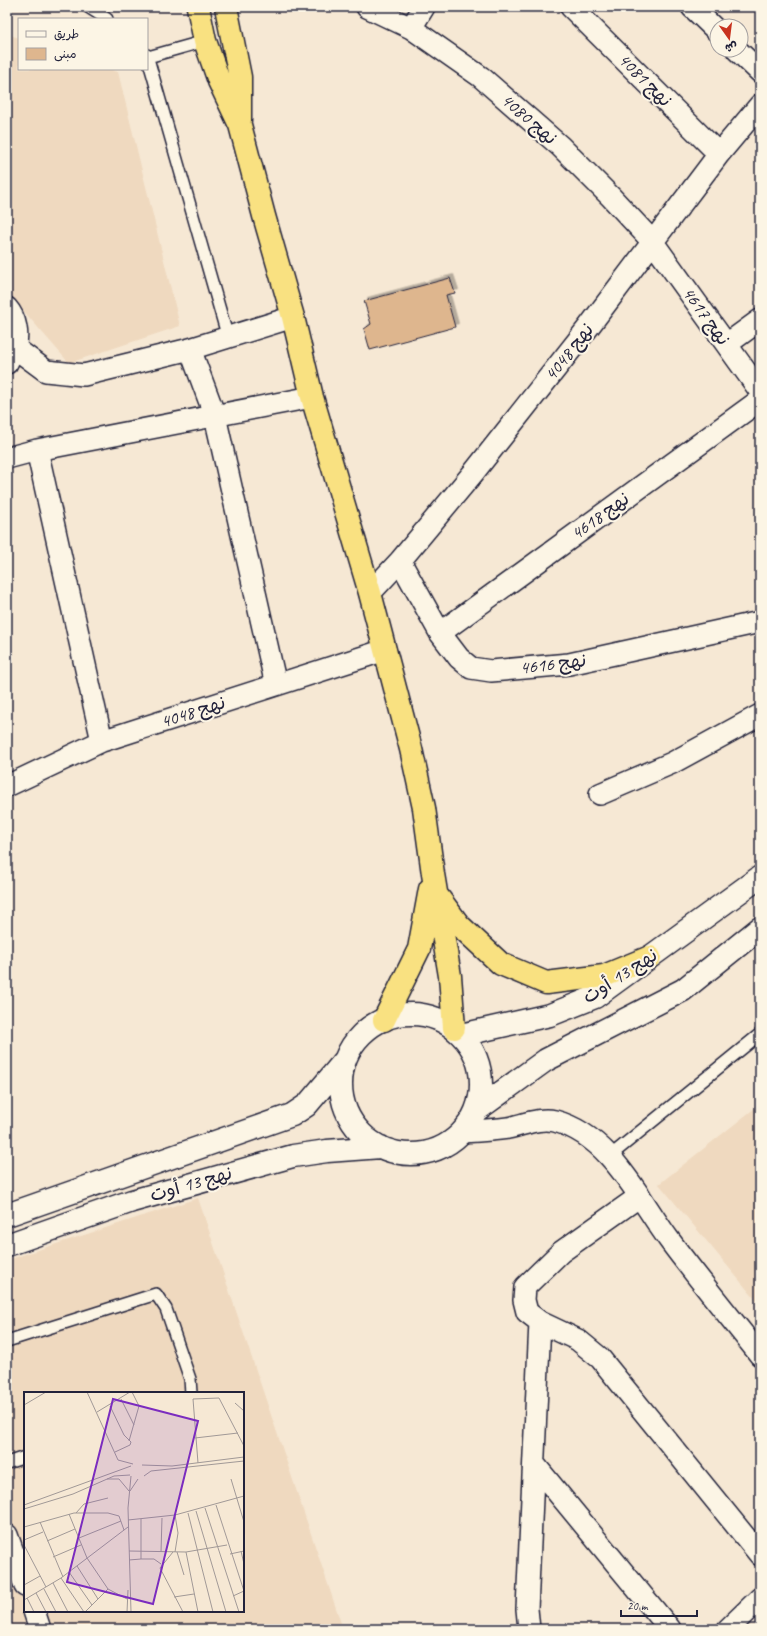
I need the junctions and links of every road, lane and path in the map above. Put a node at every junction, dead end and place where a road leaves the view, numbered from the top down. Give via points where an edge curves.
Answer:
1 (88, 7) edge
2 (198, 7) edge
3 (226, 7) edge
4 (367, 7) edge
5 (424, 7) edge
6 (571, 7) edge
7 (692, 7) edge
8 (105, 18) edge
9 (709, 23) edge
10 (411, 28) junction
11 (205, 41) junction
12 (148, 56) edge
13 (745, 58) edge
14 (760, 72) edge
15 (760, 105) edge
16 (240, 125) junction
17 (719, 154) junction
18 (652, 241) junction
19 (7, 308) edge
20 (293, 317) junction
21 (760, 320) edge
22 (228, 338) junction
23 (727, 344) junction
24 (190, 349) junction
25 (11, 355) edge
26 (760, 391) edge
27 (312, 397) junction
28 (760, 400) edge
29 (215, 416) junction
30 (37, 450) junction
31 (7, 458) edge
32 (400, 561) junction
33 (370, 593) junction
34 (760, 622) edge
35 (440, 633) junction
36 (385, 650) junction
37 (276, 685) junction
38 (760, 715) edge
39 (102, 741) junction
40 (7, 786) edge
41 (600, 794) dead end
42 (760, 876) edge
43 (435, 884) junction
44 (760, 928) edge
45 (650, 957) junction
46 (384, 1020) junction
47 (457, 1031) junction
48 (760, 1034) edge
49 (345, 1059) junction
50 (477, 1110) junction
51 (462, 1132) junction
52 (381, 1148) junction
53 (610, 1156) junction
54 (640, 1196) junction
55 (7, 1216) edge
56 (7, 1244) edge
57 (540, 1322) junction
58 (7, 1341) edge
59 (760, 1355) edge
60 (191, 1392) edge
61 (24, 1457) edge
62 (7, 1464) edge
63 (534, 1464) junction
64 (7, 1535) edge
65 (760, 1555) edge
66 (24, 1583) edge
67 (760, 1598) edge
68 (34, 1612) edge
69 (40, 1629) edge
70 (529, 1629) edge
71 (670, 1629) edge
72 (728, 1629) edge

1 - 8 lane
2 - 11 highway
3 - 16 highway via 240,77
4 - 10 street, نهج 4080
5 - 10 street
6 - 17 street, نهج 4081
7 - 9 street
10 - 18 street, نهج 4080 via 481,77 560,146
11 - 12 lane
11 - 16 highway via 219,81
12 - 22 lane
13 - 14 street
15 - 17 street, نهج 4048
16 - 20 highway
17 - 18 street, نهج 4048
18 - 23 street, نهج 4617
18 - 32 street, نهج 4048 via 587,330
19 - 25 street via 12,314 16,328
20 - 22 street
20 - 27 highway
21 - 23 street
22 - 24 street
23 - 26 street, نهج 4617
24 - 25 street via 84,375 46,371
24 - 29 street
27 - 29 street
27 - 33 highway
28 - 35 street, نهج 4618
29 - 30 street
29 - 37 street
30 - 31 street
30 - 39 street
32 - 33 street, نهج 4048
32 - 35 street, نهج 4616
33 - 36 highway
34 - 35 street, نهج 4616 via 569,664 491,671 471,668 459,658
36 - 37 street, نهج 4048
36 - 43 highway via 418,776
37 - 39 street, نهج 4048
38 - 41 street via 672,763
39 - 40 street, نهج 4048
42 - 45 main road, نهج 13 أوت
43 - 45 highway via 459,925 500,964 546,983 604,976
43 - 46 highway via 419,949
43 - 47 highway
44 - 50 main road, نهج 13 أوت via 684,990 546,1060
45 - 47 main road, نهج 13 أوت via 595,997 550,1015
46 - 47 main road via 402,1015 420,1015 438,1020
46 - 49 main road via 368,1029
47 - 50 main road via 473,1051 480,1070 481,1090
48 - 53 lane
49 - 52 main road via 341,1080 343,1101 351,1120 364,1136
49 - 55 main road, نهج 13 أوت via 307,1105 292,1115
50 - 51 main road
51 - 52 main road via 445,1146 424,1153 402,1154
51 - 53 street via 509,1128 530,1122 553,1120 571,1126 592,1139
52 - 56 main road, نهج 13 أوت via 292,1156 132,1201
53 - 54 street
54 - 57 street via 561,1252 525,1287 524,1300 527,1312
54 - 59 street via 670,1240
57 - 63 street
57 - 65 street via 578,1340 600,1358
58 - 60 lane via 156,1294 166,1309 190,1379
61 - 62 lane
63 - 70 street via 527,1608
63 - 71 street
64 - 66 street
67 - 72 street
68 - 69 street

